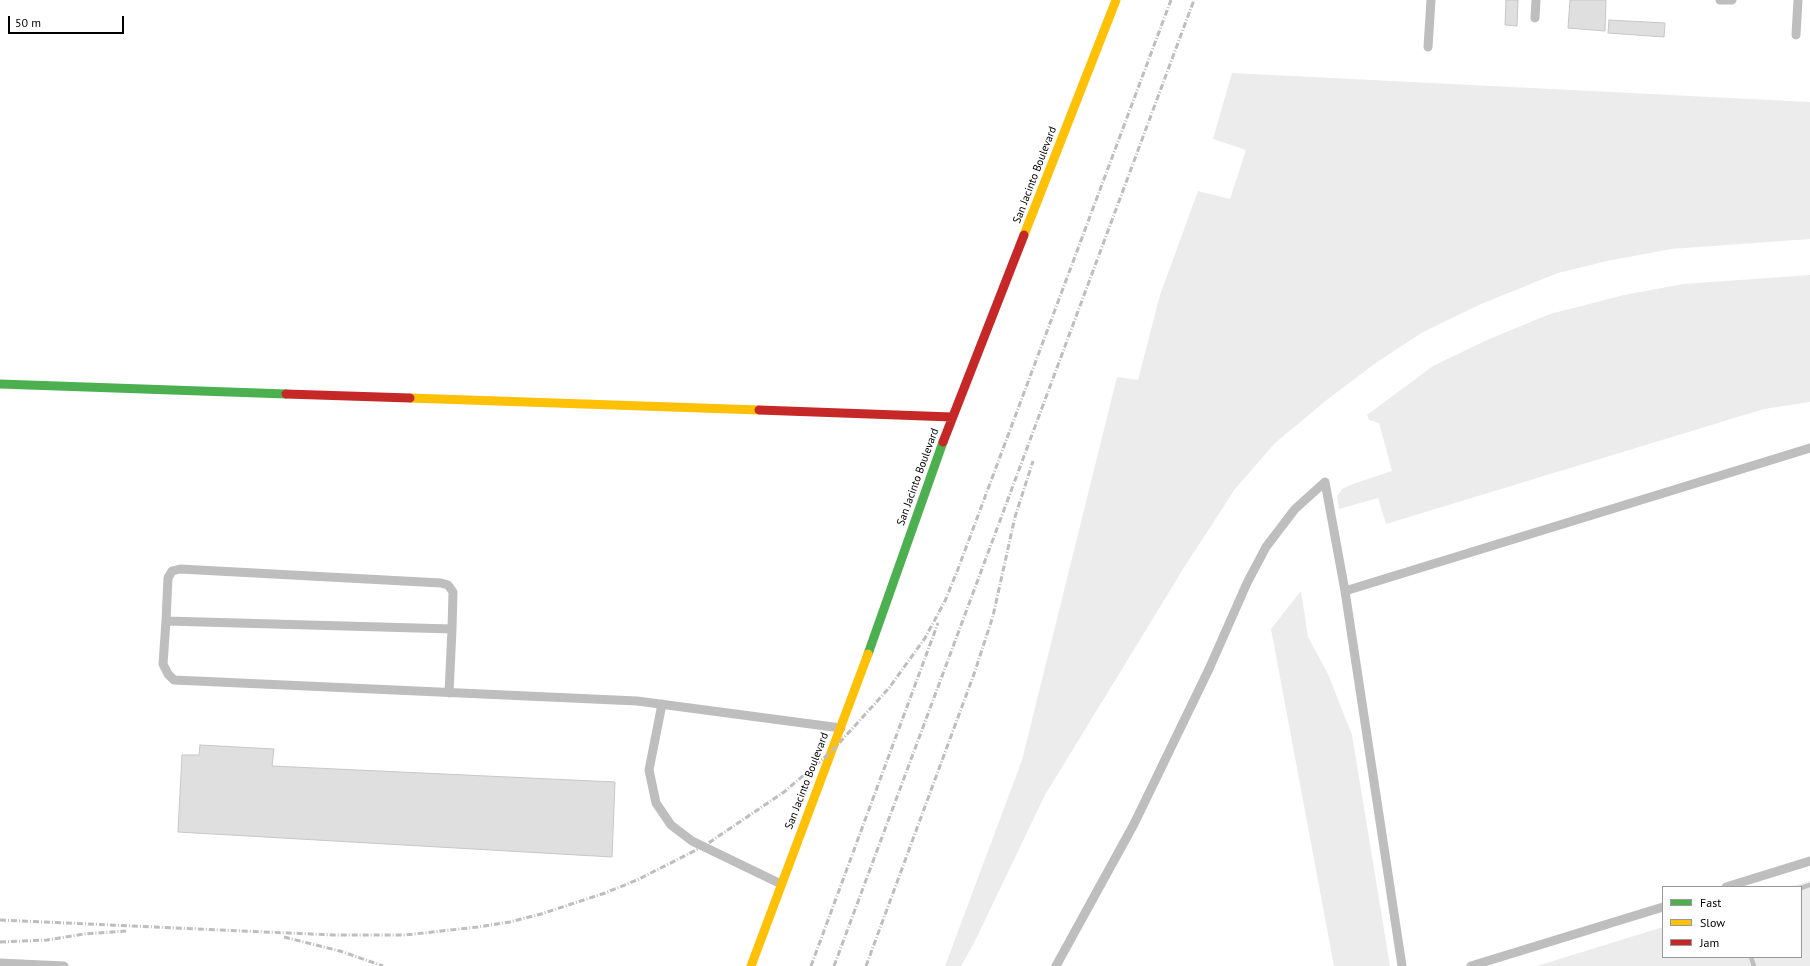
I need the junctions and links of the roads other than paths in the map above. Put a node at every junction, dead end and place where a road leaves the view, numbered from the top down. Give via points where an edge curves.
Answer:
1 (1116, 0) edge
2 (1431, 0) edge
3 (1536, 0) edge
4 (1720, 0) edge
5 (1732, 0) edge
6 (1798, 0) edge
7 (1535, 18) dead end
8 (1796, 35) dead end
9 (1428, 47) dead end
10 (0, 384) edge
11 (952, 417) junction
12 (1810, 448) edge
13 (1345, 591) junction
14 (166, 622) junction
15 (452, 629) junction
16 (449, 693) junction
17 (662, 704) junction
18 (841, 728) junction
19 (1810, 861) edge
20 (781, 884) junction
21 (1729, 886) edge
22 (1662, 907) edge
23 (0, 962) edge
24 (64, 966) edge
25 (751, 966) edge
26 (1056, 966) edge
27 (1402, 966) edge
28 (1471, 966) edge

1 - 11 main road, San Jacinto Boulevard
2 - 9 lane
3 - 7 lane
4 - 5 lane
6 - 8 lane
10 - 11 main road
11 - 18 main road, San Jacinto Boulevard
12 - 13 lane
13 - 26 lane via 1325,482 1295,509 1266,547 1134,824
13 - 27 lane
14 - 15 lane
14 - 15 lane via 168,578 172,572 180,569 441,583 448,585 453,592
14 - 16 lane via 163,664 174,680
15 - 16 lane
16 - 17 lane
17 - 18 lane
17 - 20 lane via 649,770 656,802 671,825 692,841
18 - 20 main road, San Jacinto Boulevard
19 - 21 lane
20 - 25 main road, San Jacinto Boulevard
22 - 28 lane
23 - 24 lane

